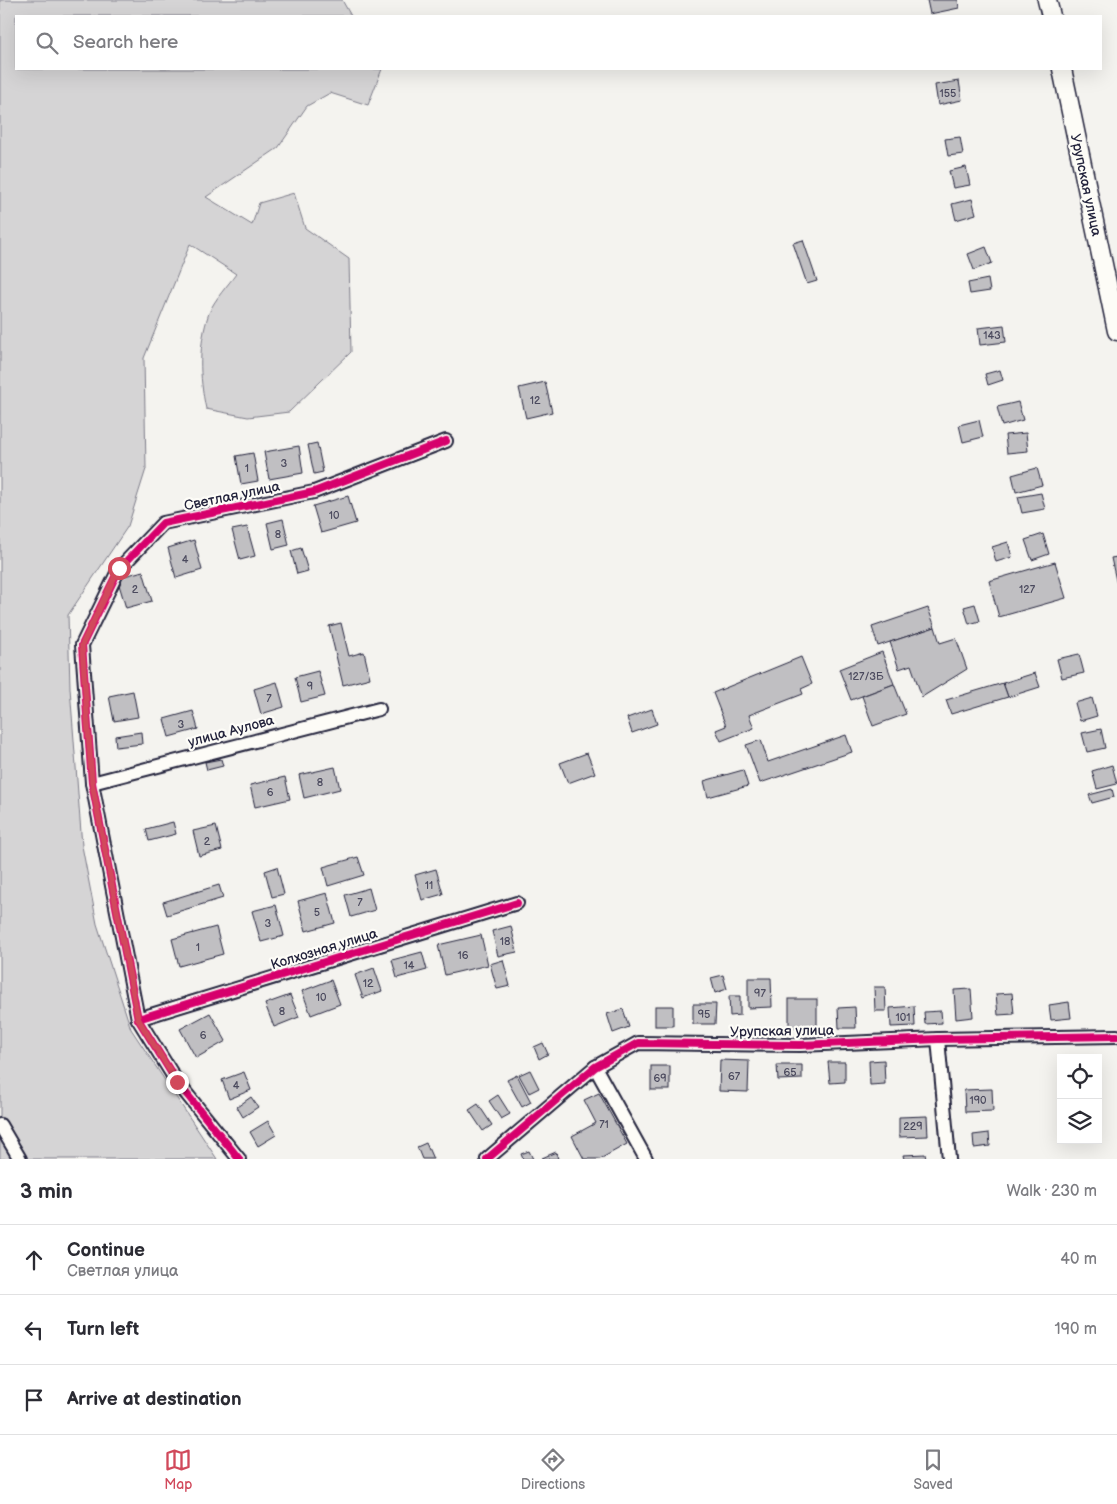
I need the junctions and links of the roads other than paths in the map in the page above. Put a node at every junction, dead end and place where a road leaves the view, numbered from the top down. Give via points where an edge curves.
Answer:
1 (1047, 0) edge
2 (1050, 15) edge
3 (1062, 70) edge
4 (1117, 331) edge
5 (446, 441) dead end
6 (378, 709) dead end
7 (92, 783) junction
8 (516, 903) dead end
9 (138, 1019) junction
10 (1117, 1036) edge
11 (938, 1038) junction
12 (594, 1067) junction
13 (0, 1125) edge
14 (20, 1159) edge
15 (239, 1159) edge
16 (487, 1159) edge
17 (646, 1159) edge
18 (948, 1159) edge

1 - 2 street
3 - 4 street, Урупская улица
5 - 7 street, Светлая улица via 314,492 163,523 119,568 82,645
6 - 7 street, улица Аулова
7 - 9 street
8 - 9 street, Колхозная улица
9 - 15 street via 177,1082
10 - 11 street, Урупская улица
11 - 12 street, Урупская улица via 800,1045 638,1043
11 - 18 street
12 - 16 street, Урупская улица
12 - 17 street
13 - 14 street

